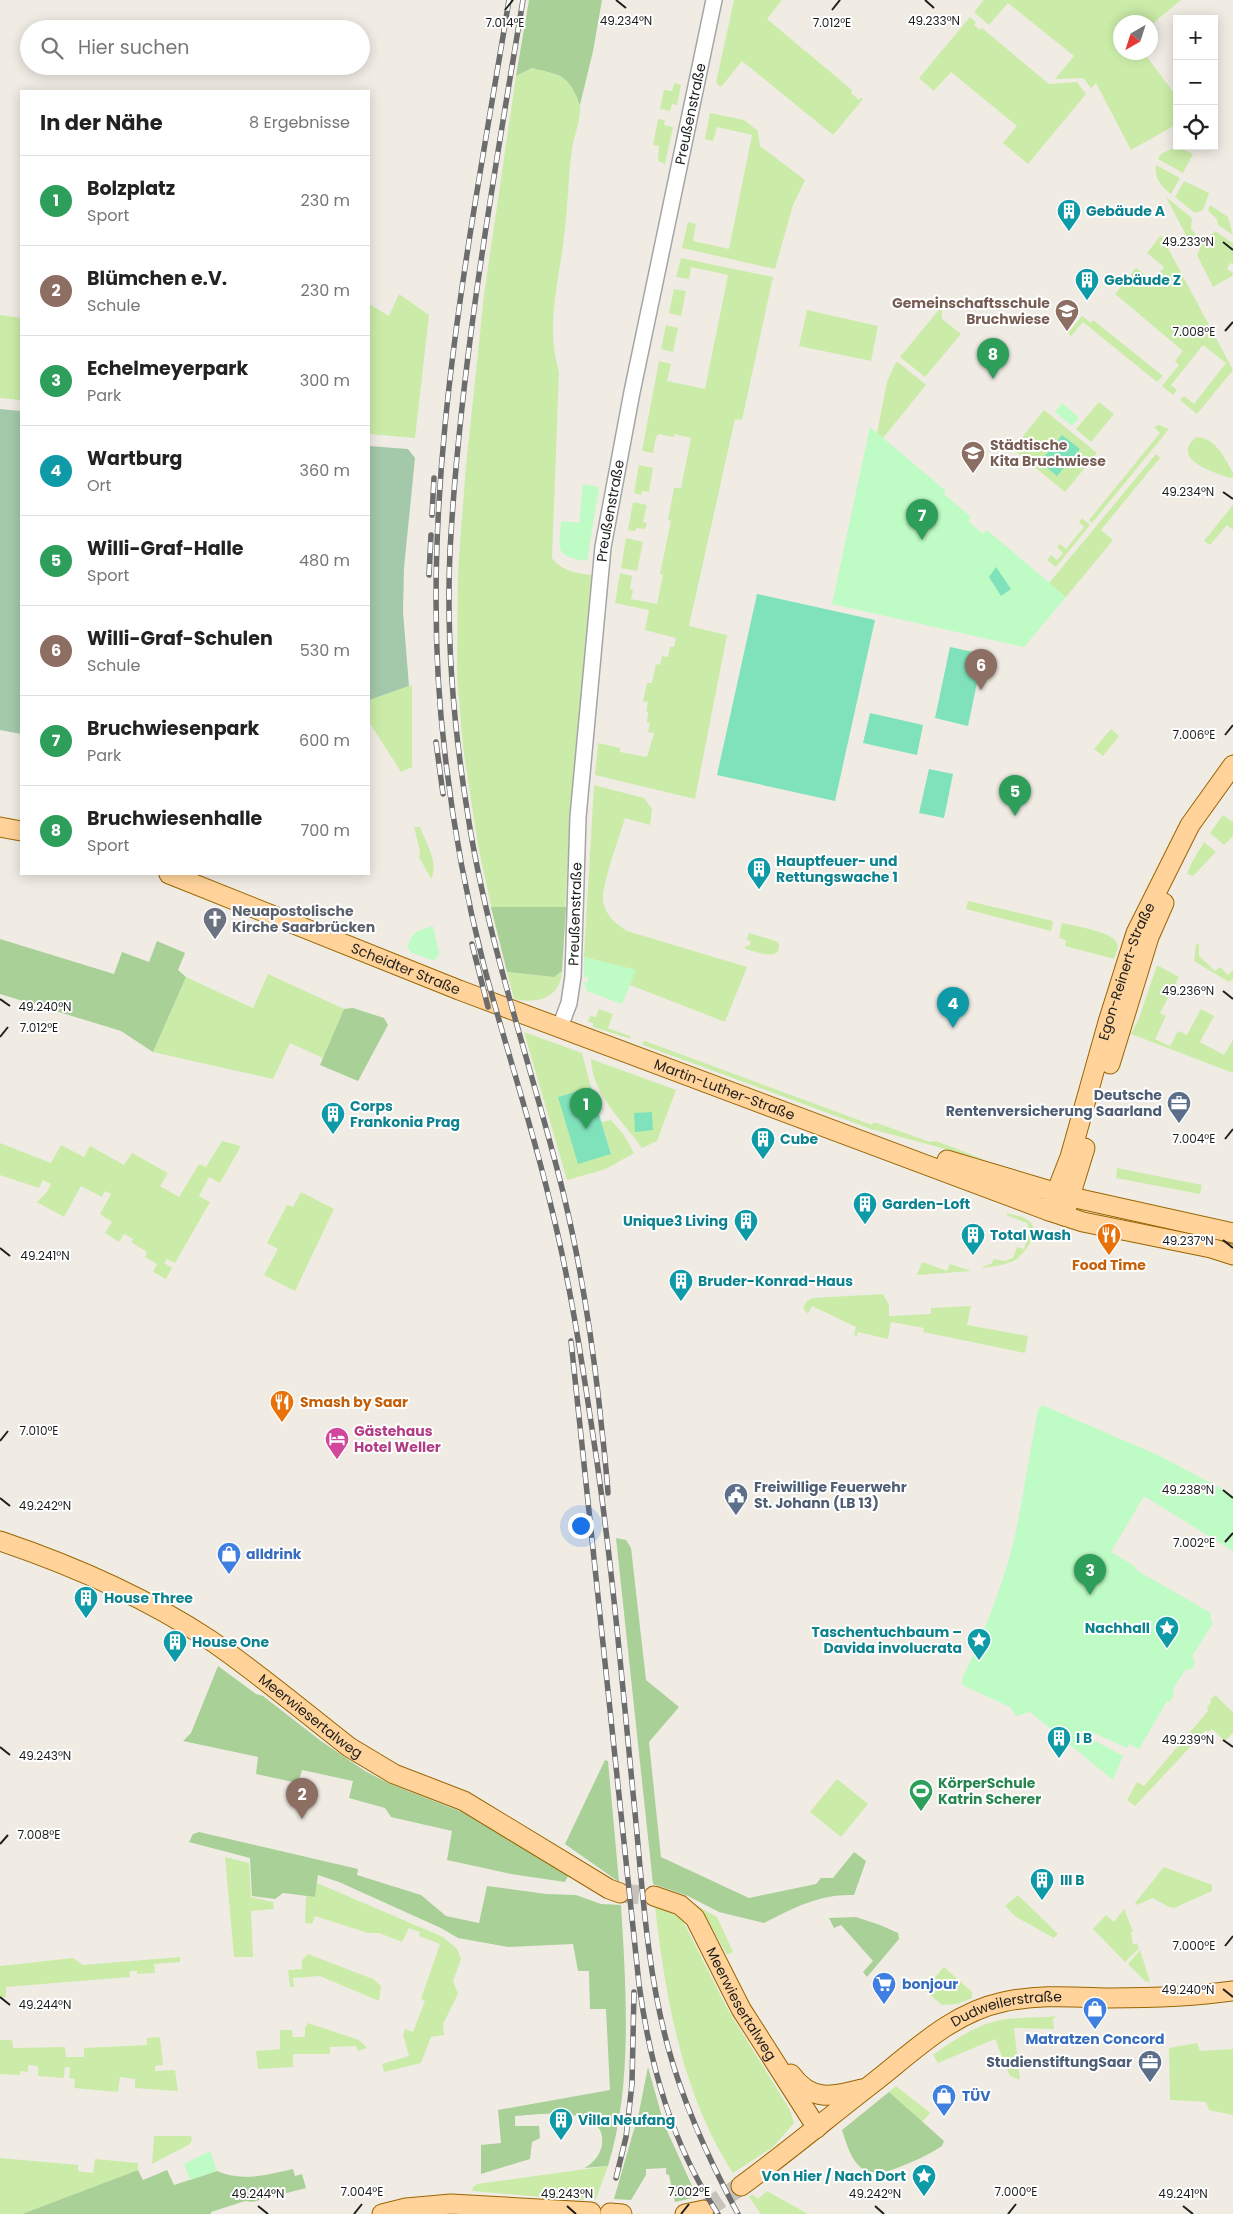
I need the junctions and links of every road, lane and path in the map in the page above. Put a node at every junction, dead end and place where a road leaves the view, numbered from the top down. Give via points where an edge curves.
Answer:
1 (714, 0) edge
2 (1233, 766) edge
3 (1233, 784) edge
4 (0, 827) edge
5 (20, 831) edge
6 (172, 875) edge
7 (560, 1027) junction
8 (919, 1161) junction
9 (1064, 1195) junction
10 (1056, 1213) junction
11 (1233, 1233) edge
12 (1233, 1255) edge
13 (0, 1542) edge
14 (620, 1893) tunnel mouth
15 (654, 1896) tunnel mouth
16 (1233, 1991) edge
17 (755, 2033) junction
18 (868, 2087) junction
19 (817, 2128) junction
20 (741, 2186) tunnel mouth
21 (703, 2211) edge
22 (583, 2212) edge
23 (382, 2214) edge
24 (685, 2214) edge

1 - 7 street, Preußenstraße via 632,392 604,547 578,817 573,976 569,1003
2 - 9 main road, Egon-Reinert-Straße via 1183,837 1136,933 1070,1157
3 - 9 main road, Egon-Reinert-Straße via 1189,849 1149,937
4 - 5 main road
6 - 7 main road, Scheidter Straße via 437,982
7 - 8 main road, Martin-Luther-Straße
8 - 9 main road, Martin-Luther-Straße via 940,1158
8 - 10 main road, Martin-Luther-Straße
9 - 10 main road
9 - 11 main road, Martin-Luther-Straße
10 - 12 main road, Martin-Luther-Straße via 1083,1222
13 - 14 main road, Meerwiesertalweg via 67,1564 153,1606 226,1652 370,1761 464,1802
15 - 17 main road, Meerwiesertalweg via 680,1905 695,1918
16 - 18 main road, Dudweilerstraße via 1193,1996 1050,1997 1003,2002 950,2024
17 - 18 main road via 769,2044 808,2091 833,2096
17 - 19 main road, Meerwiesertalweg
18 - 19 main road, Dudweilerstraße
19 - 20 main road, Dudweilerstraße
21 - 24 main road
22 - 23 main road via 434,2204

